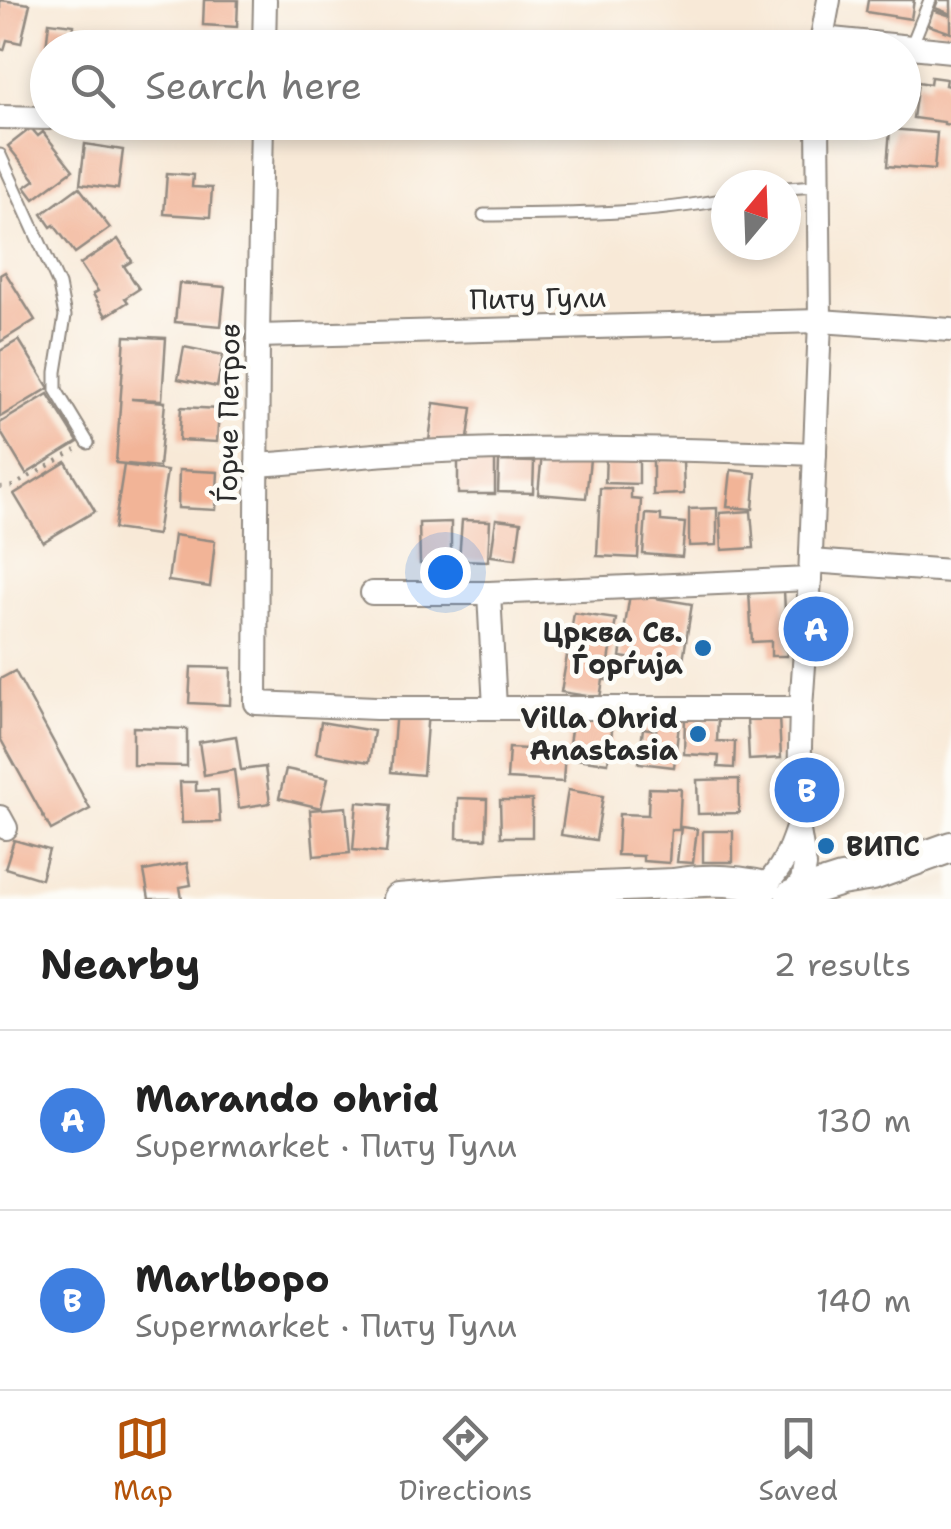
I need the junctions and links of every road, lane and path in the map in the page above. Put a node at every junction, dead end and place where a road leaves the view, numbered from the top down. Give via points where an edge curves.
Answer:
1 (265, 0) edge
2 (829, 0) edge
3 (930, 0) edge
4 (264, 30) edge
5 (823, 30) edge
6 (918, 30) edge
7 (921, 48) edge
8 (951, 51) edge
9 (0, 116) edge
10 (30, 117) edge
11 (262, 140) edge
12 (818, 140) edge
13 (0, 155) edge
14 (818, 186) junction
15 (801, 187) edge
16 (711, 202) edge
17 (484, 215) dead end
18 (820, 321) junction
19 (951, 330) edge
20 (258, 336) junction
21 (88, 443) joint
22 (815, 454) junction
23 (257, 465) junction
24 (0, 487) edge
25 (810, 570) junction
26 (951, 571) edge
27 (489, 592) junction
28 (372, 593) dead end
29 (495, 708) junction
30 (801, 708) junction
31 (798, 825) junction
32 (951, 848) edge
33 (804, 850) junction
34 (673, 884) junction
35 (843, 890) edge
36 (772, 895) edge
37 (398, 899) edge
38 (704, 899) edge

1 - 4 street
2 - 5 street
3 - 6 lane
7 - 8 street
9 - 10 street
11 - 20 street, Ѓорче Петров
12 - 14 street
13 - 21 lane via 59,285 65,316 56,390
14 - 15 lane
14 - 18 street
16 - 17 lane
18 - 19 street, Питу Гули
18 - 20 street, Питу Гули
18 - 22 street
20 - 23 street, Ѓорче Петров
21 - 24 path
22 - 23 street via 543,449
22 - 25 street
23 - 29 street, Ѓорче Петров via 256,704
25 - 26 street
25 - 27 street
25 - 30 street
27 - 28 street
27 - 29 street
29 - 30 street
30 - 31 street
31 - 33 street
31 - 36 street
32 - 35 street
33 - 35 street
33 - 36 street via 802,881
34 - 36 street via 731,880
34 - 37 street
34 - 38 street
35 - 36 street

